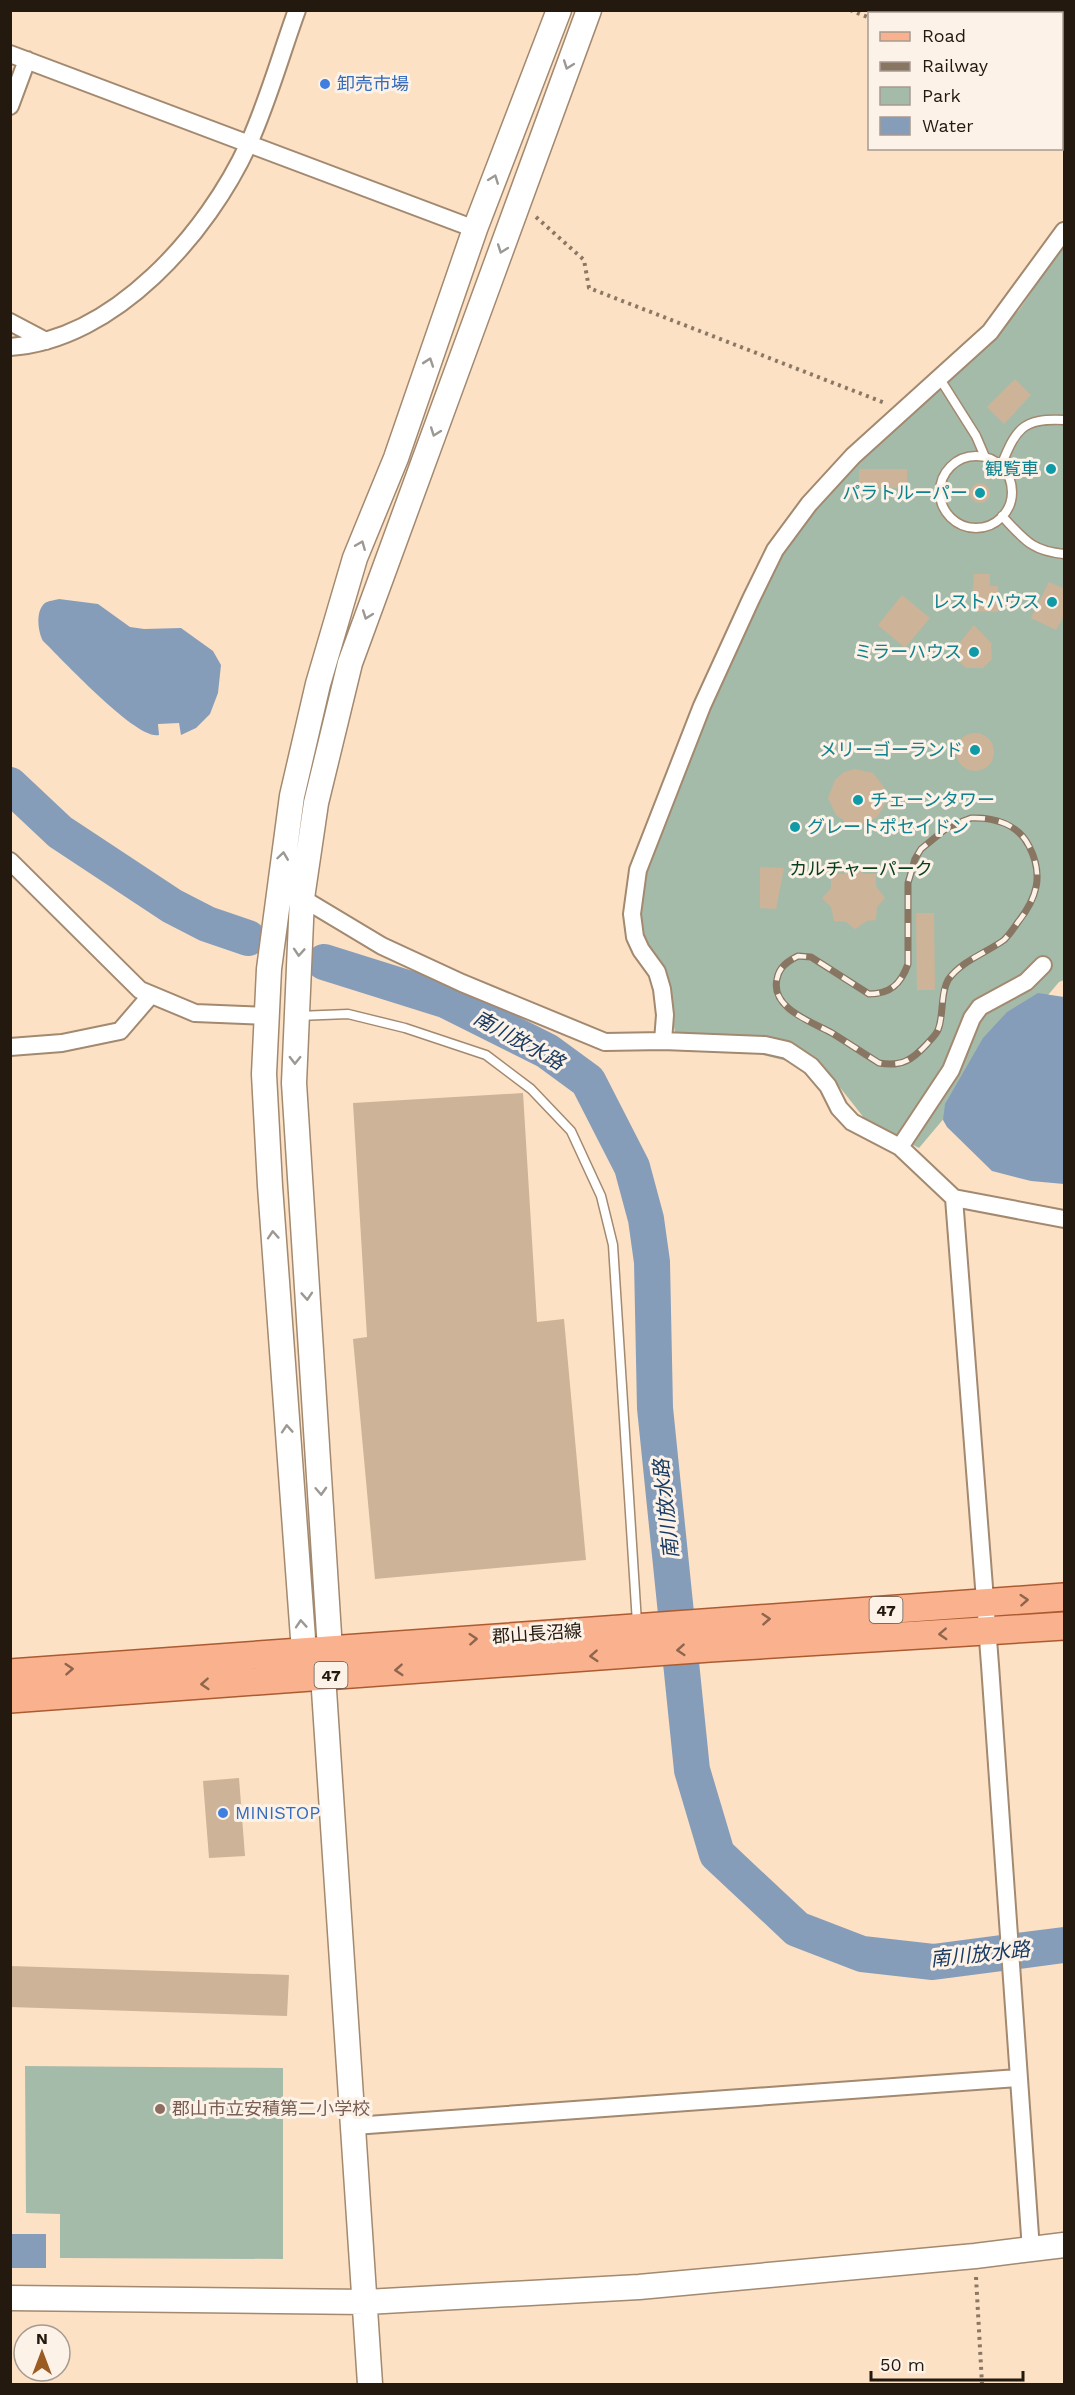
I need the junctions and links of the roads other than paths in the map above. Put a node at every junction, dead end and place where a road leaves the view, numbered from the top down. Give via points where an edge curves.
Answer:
1 (297, 10) edge
2 (559, 10) edge
3 (589, 10) edge
4 (10, 54) edge
5 (27, 60) junction
6 (10, 106) edge
7 (249, 143) junction
8 (475, 229) junction
9 (1065, 231) edge
10 (10, 322) edge
11 (46, 341) junction
12 (10, 347) edge
13 (940, 379) junction
14 (1065, 420) edge
15 (985, 457) junction
16 (1001, 466) junction
17 (1002, 516) junction
18 (1065, 554) edge
19 (10, 861) edge
20 (302, 898) junction
21 (1043, 965) dead end
22 (151, 995) junction
23 (268, 1016) junction
24 (296, 1016) junction
25 (663, 1041) junction
26 (10, 1047) edge
27 (900, 1147) junction
28 (954, 1197) junction
29 (1065, 1219) edge
30 (1065, 1596) edge
31 (985, 1603) junction
32 (1065, 1626) edge
33 (988, 1632) junction
34 (647, 1634) junction
35 (709, 1635) junction
36 (303, 1652) junction
37 (327, 1663) junction
38 (10, 1673) edge
39 (10, 1699) edge
40 (1018, 2078) junction
41 (354, 2126) junction
42 (1065, 2245) edge
43 (1031, 2250) junction
44 (10, 2298) edge
45 (366, 2302) junction
46 (370, 2385) edge

1 - 7 street
8 -> 2 street
3 -> 20 street via 350,663 316,803
4 - 5 street
5 - 6 street
5 - 7 street
7 - 8 street
7 - 11 street via 219,200 159,271 136,293 104,314
23 -> 8 street via 274,914 292,796 318,684 355,558 396,458
9 - 13 street via 990,332
10 - 11 street
11 - 12 street
13 - 15 lane
13 - 25 street via 853,456 809,504 775,550 680,759 638,870 633,896 635,937 657,972 662,989
14 - 16 lane via 1032,421 1025,426 1016,435
15 - 16 lane
15 - 17 lane via 959,459 948,467 940,485 942,505 959,524 972,528 986,526
16 - 17 lane via 1011,485 1011,498
17 - 18 lane via 1040,550
19 - 22 street via 140,990
20 -> 24 street
20 - 25 street via 382,946 605,1042
21 - 27 street via 1026,982 980,1006 951,1070
22 - 23 street via 195,1013
22 - 26 street via 120,1031 62,1043
36 -> 23 street via 270,1186 264,1074
24 - 34 lane via 348,1014 486,1055 531,1089 571,1131 601,1196 614,1245
24 -> 37 street via 294,1083 318,1442
25 - 27 street via 765,1045 787,1050 811,1066 852,1122
27 - 28 street
28 - 29 street
28 - 31 street
31 -> 30 main road, 郡山長沼線 / 47
31 - 33 street
35 -> 31 main road, 郡山長沼線 / 47
32 - 33 main road, 郡山長沼線 / 47
33 -> 35 main road, 郡山長沼線 / 47
33 - 40 street
34 - 35 main road, 郡山長沼線 / 47
34 - 37 main road, 郡山長沼線 / 47
36 - 37 main road, 郡山長沼線 / 47
38 -> 36 main road, 郡山長沼線 / 47
37 -> 39 main road, 郡山長沼線 / 47
37 - 41 street
40 - 41 street
40 - 43 street
41 - 45 street
42 - 43 street
43 - 45 street via 639,2287
44 - 45 street
45 - 46 street

